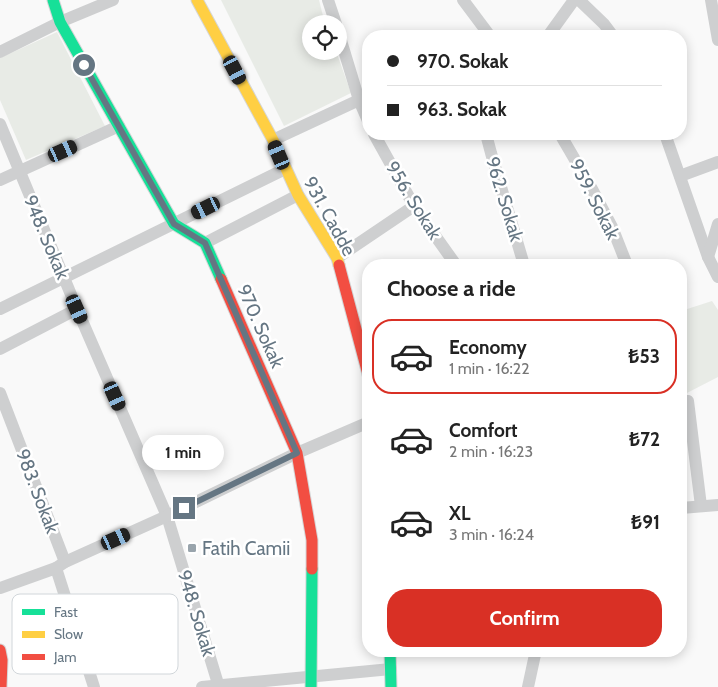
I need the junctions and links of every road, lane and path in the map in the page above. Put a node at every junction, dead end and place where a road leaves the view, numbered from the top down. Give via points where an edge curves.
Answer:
1 (53, 0) edge
2 (113, 0) edge
3 (197, 0) edge
4 (328, 0) edge
5 (463, 0) edge
6 (574, 0) edge
7 (579, 0) edge
8 (711, 0) edge
9 (333, 15) edge
10 (60, 22) junction
11 (486, 30) edge
12 (552, 30) edge
13 (608, 30) edge
14 (718, 40) edge
15 (0, 52) edge
16 (347, 60) edge
17 (359, 100) junction
18 (362, 107) edge
19 (0, 124) edge
20 (119, 126) junction
21 (273, 140) junction
22 (377, 140) edge
23 (487, 140) edge
24 (563, 140) edge
25 (668, 140) edge
26 (718, 162) edge
27 (285, 169) junction
28 (19, 171) junction
29 (680, 176) junction
30 (0, 180) edge
31 (298, 195) junction
32 (414, 206) junction
33 (174, 224) junction
34 (718, 224) edge
35 (205, 243) junction
36 (708, 257) junction
37 (337, 258) junction
38 (452, 259) edge
39 (522, 259) edge
40 (624, 259) edge
41 (718, 277) edge
42 (64, 278) junction
43 (0, 309) edge
44 (77, 309) junction
45 (0, 349) edge
46 (362, 352) edge
47 (0, 393) edge
48 (688, 401) dead end
49 (362, 425) edge
50 (297, 453) junction
51 (718, 505) edge
52 (701, 506) junction
53 (687, 507) edge
54 (168, 516) junction
55 (60, 565) junction
56 (0, 588) edge
57 (68, 594) edge
58 (0, 650) edge
59 (390, 657) edge
60 (534, 657) edge
61 (391, 669) junction
62 (90, 674) edge
63 (310, 682) edge
64 (219, 686) edge
65 (1, 687) edge
66 (94, 687) edge
67 (202, 687) edge
68 (391, 687) edge
69 (528, 687) edge

1 - 10 street
2 - 10 street
3 - 21 street, 931. Cadde
4 - 9 street
5 - 11 street
6 - 12 street
7 - 13 street
8 - 14 street
10 - 15 street
10 - 20 street
16 - 17 street
17 - 18 street
17 - 21 street
19 - 28 street, 948. Sokak
20 - 28 street
20 - 33 street
21 - 27 street, 931. Cadde
22 - 32 street, 956. Sokak
23 - 39 street, 962. Sokak
24 - 40 street, 959. Sokak via 604,212
25 - 29 street
26 - 29 street
27 - 31 street, 931. Cadde
27 - 33 street
28 - 30 street
28 - 42 street, 948. Sokak
29 - 36 street
31 - 35 street
31 - 37 street, 931. Cadde
32 - 37 street
32 - 38 street, 956. Sokak
33 - 35 street
33 - 42 street
34 - 36 street
35 - 50 street, 970. Sokak
36 - 41 street
37 - 46 street, 931. Cadde
42 - 43 street
42 - 44 street, 948. Sokak
44 - 45 street
44 - 54 street, 948. Sokak
47 - 55 street, 983. Sokak
48 - 52 street
49 - 50 street
50 - 54 street
50 - 63 street, 970. Sokak via 312,540
51 - 52 street
52 - 53 street
54 - 55 street
54 - 64 street, 948. Sokak
55 - 56 street
55 - 57 street, 983. Sokak
58 - 65 street
59 - 61 street
60 - 69 street
61 - 63 street
61 - 68 street
62 - 66 street, 983. Sokak
63 - 64 street
64 - 67 street

